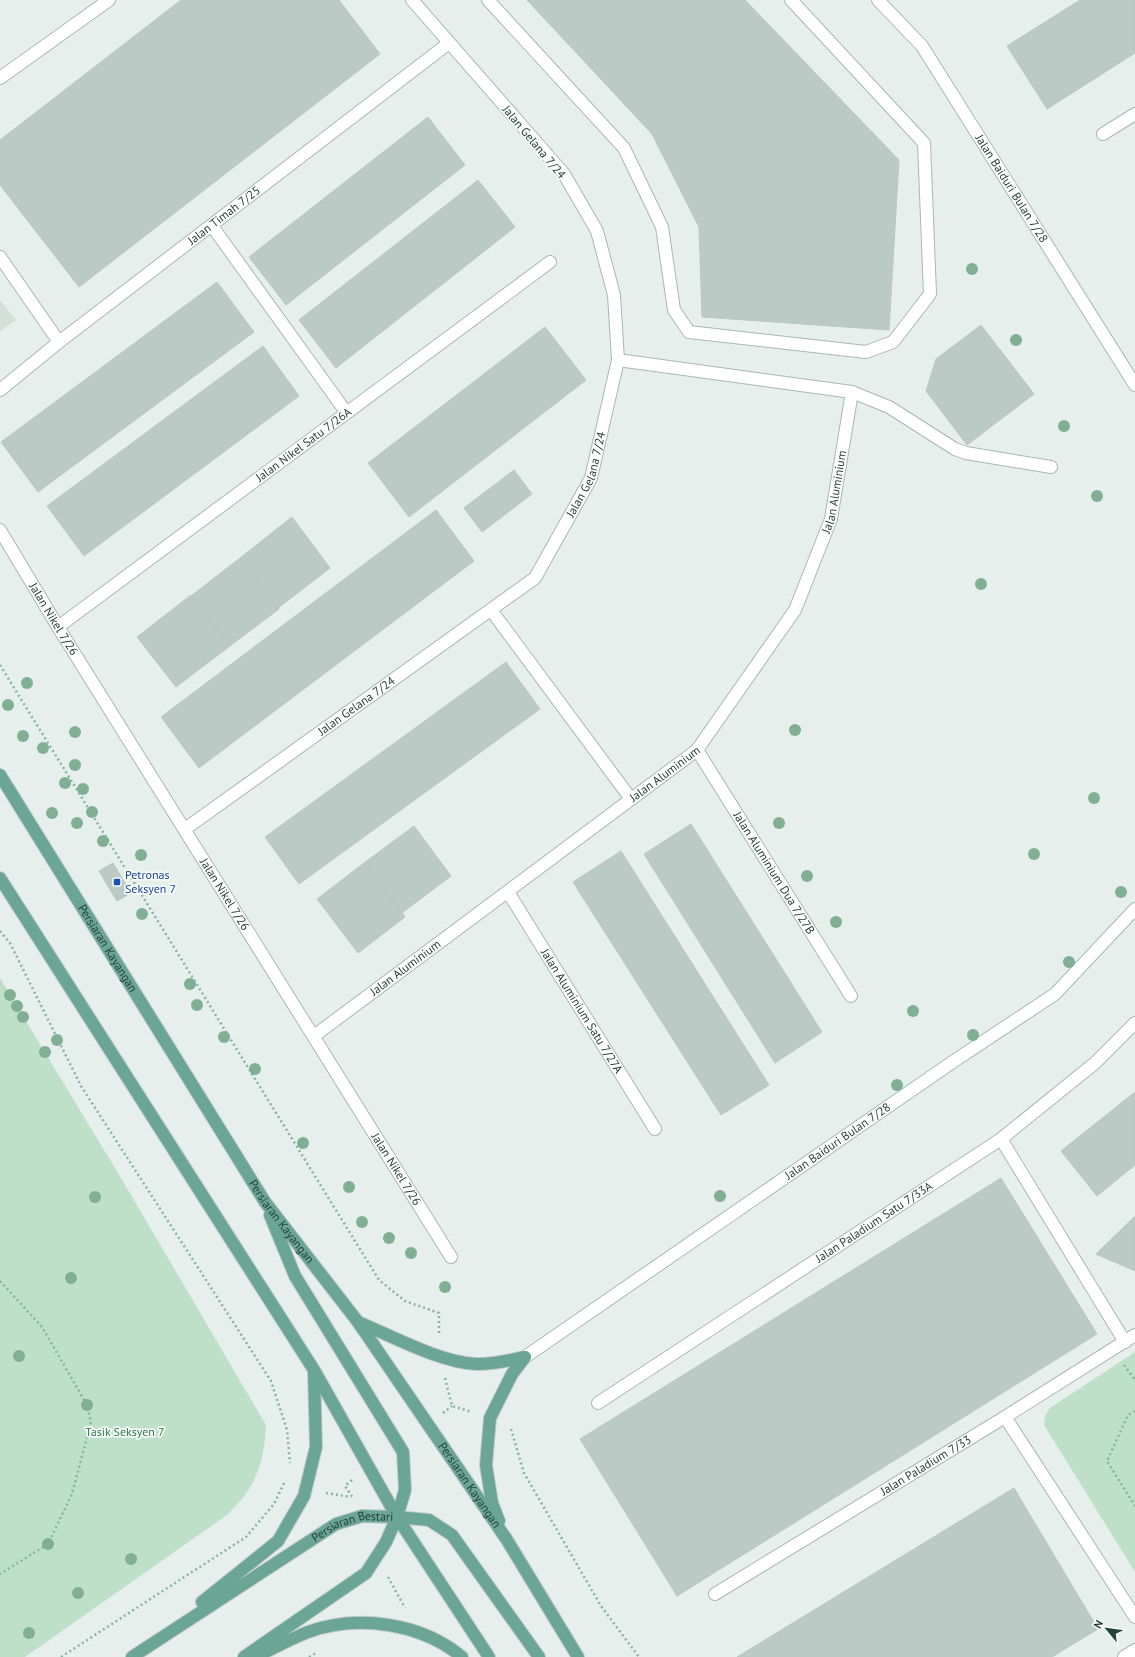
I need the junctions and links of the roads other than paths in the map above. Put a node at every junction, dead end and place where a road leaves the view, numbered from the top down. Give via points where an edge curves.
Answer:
1 (109, 0) edge
2 (412, 0) edge
3 (488, 0) edge
4 (791, 0) edge
5 (878, 0) edge
6 (449, 43) junction
7 (0, 78) edge
8 (1135, 114) edge
9 (1103, 134) dead end
10 (212, 226) junction
11 (0, 257) edge
12 (550, 262) dead end
13 (59, 342) junction
14 (618, 360) junction
15 (1135, 385) edge
16 (0, 390) edge
17 (852, 392) junction
18 (346, 412) junction
19 (1051, 467) dead end
20 (0, 530) edge
21 (491, 610) junction
22 (58, 626) junction
23 (697, 750) junction
24 (0, 775) edge
25 (631, 799) junction
26 (185, 829) junction
27 (0, 878) edge
28 (508, 892) junction
29 (1135, 909) edge
30 (851, 996) dead end
31 (1135, 1023) edge
32 (314, 1036) junction
33 (655, 1129) dead end
34 (1001, 1139) junction
35 (265, 1202) junction
36 (451, 1257) dead end
37 (358, 1322) junction
38 (1130, 1339) edge
39 (525, 1357) junction
40 (314, 1370) junction
41 (598, 1403) dead end
42 (1005, 1417) junction
43 (397, 1517) junction
44 (507, 1540) junction
45 (715, 1594) dead end
46 (1135, 1617) edge
47 (1135, 1650) edge
48 (131, 1657) edge
49 (244, 1657) edge
50 (255, 1657) edge
51 (462, 1657) edge
52 (489, 1657) edge
53 (539, 1657) edge
54 (578, 1657) edge
55 (1124, 1657) edge

1 - 7 street
2 - 6 street, Jalan Gelana 7/24
3 - 4 street via 624,148 662,227 674,310 689,332 866,352 893,342 930,294 924,144
5 - 15 street, Jalan Baiduri Bulan 7/28 via 922,46
6 - 10 street, Jalan Timah 7/25
6 - 14 street, Jalan Gelana 7/24 via 564,174 597,231 614,295
8 - 9 street
10 - 13 street, Jalan Timah 7/25
10 - 18 street
11 - 13 street
12 - 18 street, Jalan Nikel Satu 7/26A
13 - 16 street, Jalan Timah 7/25
14 - 17 street
14 - 21 street, Jalan Gelana 7/24 via 591,478 535,578
17 - 19 street via 889,407 955,449
17 - 23 street, Jalan Aluminium via 831,519 795,610
18 - 22 street, Jalan Nikel Satu 7/26A
20 - 22 street, Jalan Nikel 7/26
21 - 25 street
21 - 26 street, Jalan Gelana 7/24
22 - 26 street, Jalan Nikel 7/26
23 - 25 street, Jalan Aluminium
23 - 30 street, Jalan Aluminium Dua 7/27B
24 - 35 main road, Persiaran Kayangan
25 - 28 street, Jalan Aluminium
26 - 32 street, Jalan Nikel 7/26
27 - 40 main road
28 - 32 street, Jalan Aluminium
28 - 33 street, Jalan Aluminium Satu 7/27A
29 - 39 street, Jalan Baiduri Bulan 7/28 via 1055,994
31 - 34 street, Jalan Paladium Satu 7/33A via 1095,1063
32 - 36 street, Jalan Nikel 7/26
34 - 38 street
34 - 41 street, Jalan Paladium Satu 7/33A
35 - 37 main road, Persiaran Kayangan
35 - 43 main road via 295,1276 403,1452 405,1490
37 - 39 main road via 458,1362 478,1364
37 - 44 main road, Persiaran Kayangan
38 - 42 street, Jalan Paladium 7/33
39 - 44 main road via 512,1374 490,1418 486,1465 492,1503
40 - 43 main road
40 - 48 main road via 316,1447 304,1496 278,1541 227,1584
42 - 45 street, Jalan Paladium 7/33
42 - 46 street
43 - 48 main road, Persiaran Bestari via 362,1516 336,1524
43 - 49 main road, Persiaran Bestari via 386,1542 366,1573
43 - 52 main road
43 - 53 main road via 429,1520 452,1535
44 - 54 main road, Persiaran Kayangan
47 - 55 street
50 - 51 main road via 308,1632 346,1623 380,1624 421,1633

